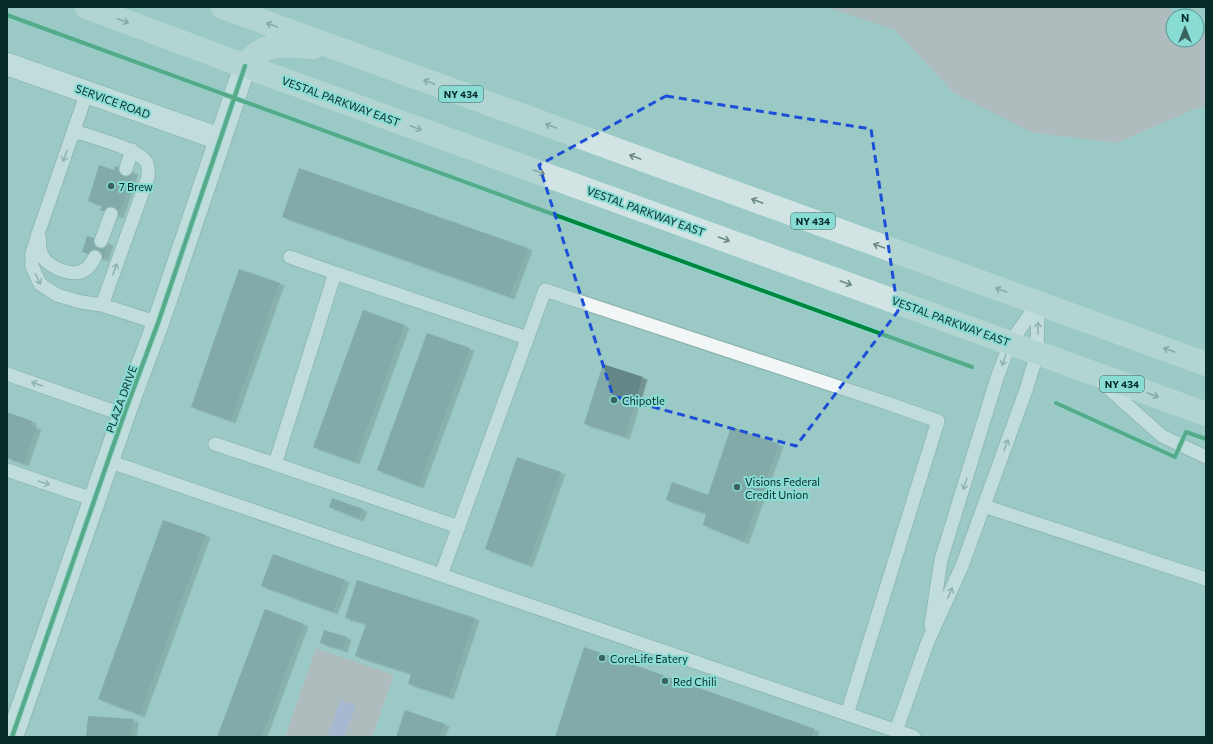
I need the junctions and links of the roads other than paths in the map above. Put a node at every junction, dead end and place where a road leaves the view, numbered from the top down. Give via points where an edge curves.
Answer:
1 (87, 7) edge
2 (223, 7) edge
3 (335, 48) junction
4 (7, 64) edge
5 (245, 66) junction
6 (87, 92) junction
7 (74, 131) junction
8 (220, 139) junction
9 (132, 150) junction
10 (126, 169) dead end
11 (111, 214) dead end
12 (39, 231) junction
13 (101, 240) dead end
14 (96, 257) dead end
15 (290, 257) dead end
16 (335, 273) junction
17 (1038, 303) junction
18 (102, 305) junction
19 (158, 323) junction
20 (527, 338) junction
21 (1010, 343) junction
22 (1037, 354) junction
23 (1206, 364) edge
24 (1090, 372) junction
25 (7, 374) edge
26 (1206, 414) edge
27 (124, 415) junction
28 (215, 444) dead end
29 (1206, 458) edge
30 (108, 461) junction
31 (274, 464) junction
32 (7, 470) edge
33 (95, 500) junction
34 (984, 506) junction
35 (459, 527) junction
36 (441, 575) junction
37 (1206, 580) edge
38 (928, 642) junction
39 (847, 714) junction
40 (896, 731) junction
41 (12, 737) edge
42 (914, 737) edge

1 -> 5 main road, VESTAL PARKWAY EAST / NY 434
3 -> 2 main road, NY 434
3 - 5 main road via 273,46 257,53
17 -> 3 main road, NY 434
4 - 6 street, SERVICE ROAD
5 - 8 street, PLAZA DRIVE
5 -> 21 main road, VESTAL PARKWAY EAST / NY 434
6 - 7 lane
6 - 8 street, SERVICE ROAD
7 - 9 lane
7 -> 12 lane
8 - 19 street, PLAZA DRIVE
9 - 10 lane
18 -> 9 lane via 148,177 146,162
11 - 13 lane
12 - 14 lane via 41,253 51,266 77,273 85,270
12 -> 18 lane via 32,254 32,266 40,284 57,295
15 - 16 lane
16 - 20 lane
16 - 31 lane
17 - 21 lane
22 -> 17 lane
23 -> 17 main road, NY 434
18 - 19 lane
19 - 27 street, PLAZA DRIVE
20 - 35 lane
20 - 39 lane via 545,290 938,421
21 - 22 main road, VESTAL PARKWAY EAST / NY 434
21 -> 38 lane via 941,560
22 - 24 main road, VESTAL PARKWAY EAST / NY 434
34 -> 22 lane
24 -> 26 main road, VESTAL PARKWAY EAST / NY 434
24 - 29 lane via 1162,436
27 -> 25 lane
27 - 30 street, PLAZA DRIVE
28 - 31 lane
30 - 33 street, PLAZA DRIVE
30 - 36 lane
31 - 35 lane
32 -> 33 lane
33 - 41 street, PLAZA DRIVE
34 - 37 lane
38 -> 34 lane via 962,566
35 - 36 lane
36 - 39 lane
38 - 40 lane
39 - 40 lane
40 - 42 lane

